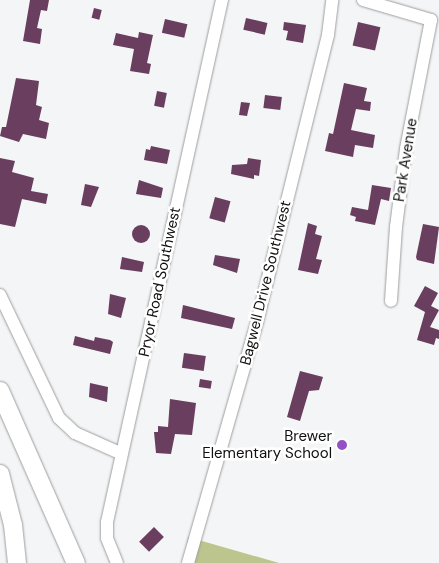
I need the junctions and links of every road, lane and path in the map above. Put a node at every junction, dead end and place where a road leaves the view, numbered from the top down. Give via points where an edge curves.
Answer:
1 (222, 0) edge
2 (332, 0) edge
3 (363, 0) edge
4 (0, 295) edge
5 (391, 301) dead end
6 (0, 391) edge
7 (122, 454) junction
8 (0, 474) edge
9 (17, 563) edge
10 (75, 563) edge
11 (117, 563) edge
12 (188, 563) edge

1 - 7 street, Pryor Road Southwest
2 - 12 street, Bagwell Drive Southwest via 328,35 257,322
3 - 5 street, Park Avenue via 431,20 406,149
4 - 7 street via 58,418 75,433
6 - 10 highway via 62,525
7 - 11 street, Pryor Road Southwest via 107,522 107,538
8 - 9 highway

